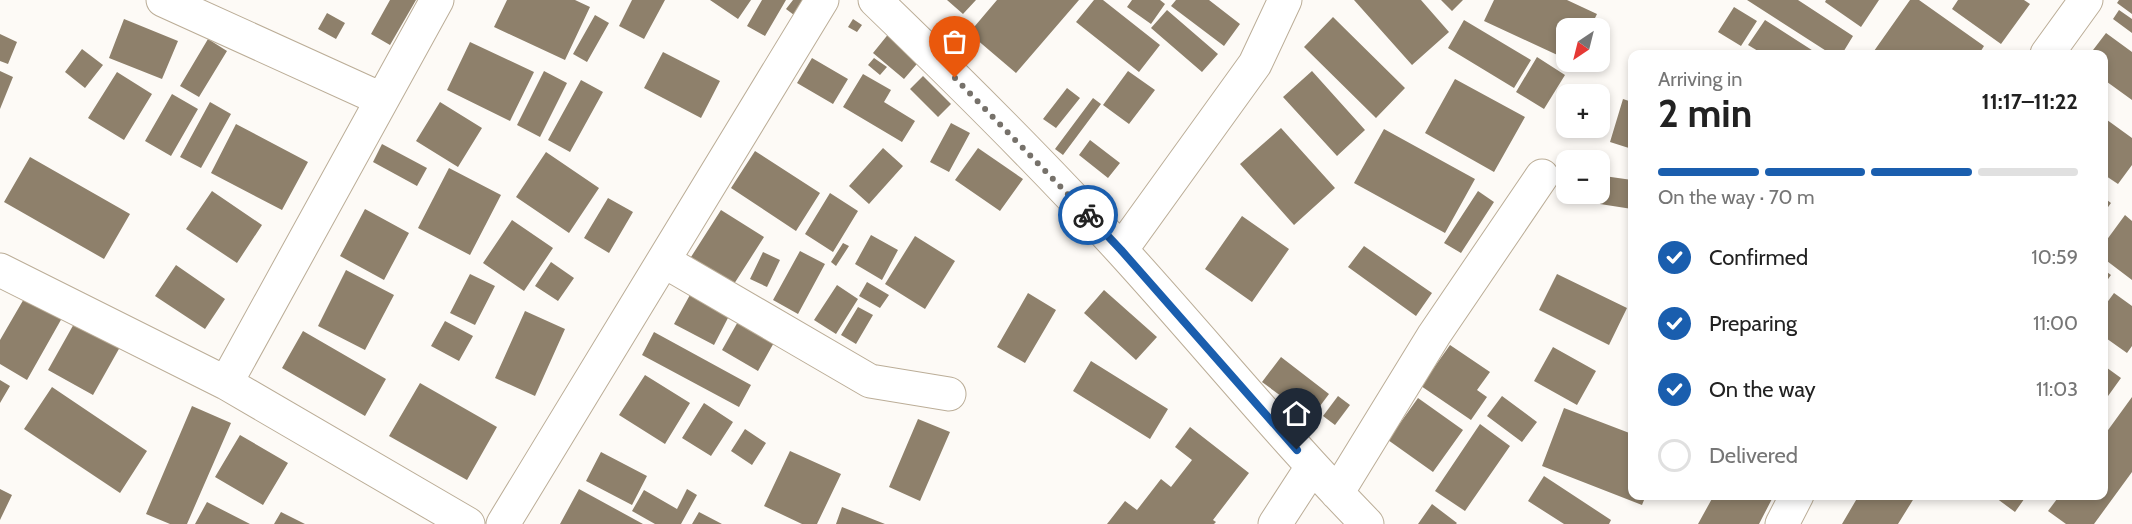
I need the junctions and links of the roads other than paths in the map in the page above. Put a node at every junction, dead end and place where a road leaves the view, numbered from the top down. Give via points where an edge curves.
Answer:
1 (163, 0) edge
2 (437, 0) edge
3 (822, 0) edge
4 (875, 0) edge
5 (1285, 0) edge
6 (2086, 0) edge
7 (2050, 50) edge
8 (381, 99) junction
9 (1542, 176) dead end
10 (1121, 250) junction
11 (664, 261) junction
12 (0, 270) edge
13 (226, 383) junction
14 (950, 394) dead end
15 (1312, 467) junction
16 (1336, 493) junction
17 (1794, 500) edge
18 (468, 524) edge
19 (503, 524) edge
20 (1275, 524) edge
21 (1367, 524) edge
22 (1782, 524) edge

1 - 8 street
2 - 8 street
3 - 11 street
4 - 10 street via 987,109
5 - 10 street via 1255,64
6 - 7 street
8 - 13 street
9 - 16 street via 1434,335
10 - 15 street
11 - 14 street via 870,381
11 - 19 street
12 - 13 street
13 - 18 street
15 - 16 street
15 - 20 street
16 - 21 street
17 - 22 street

